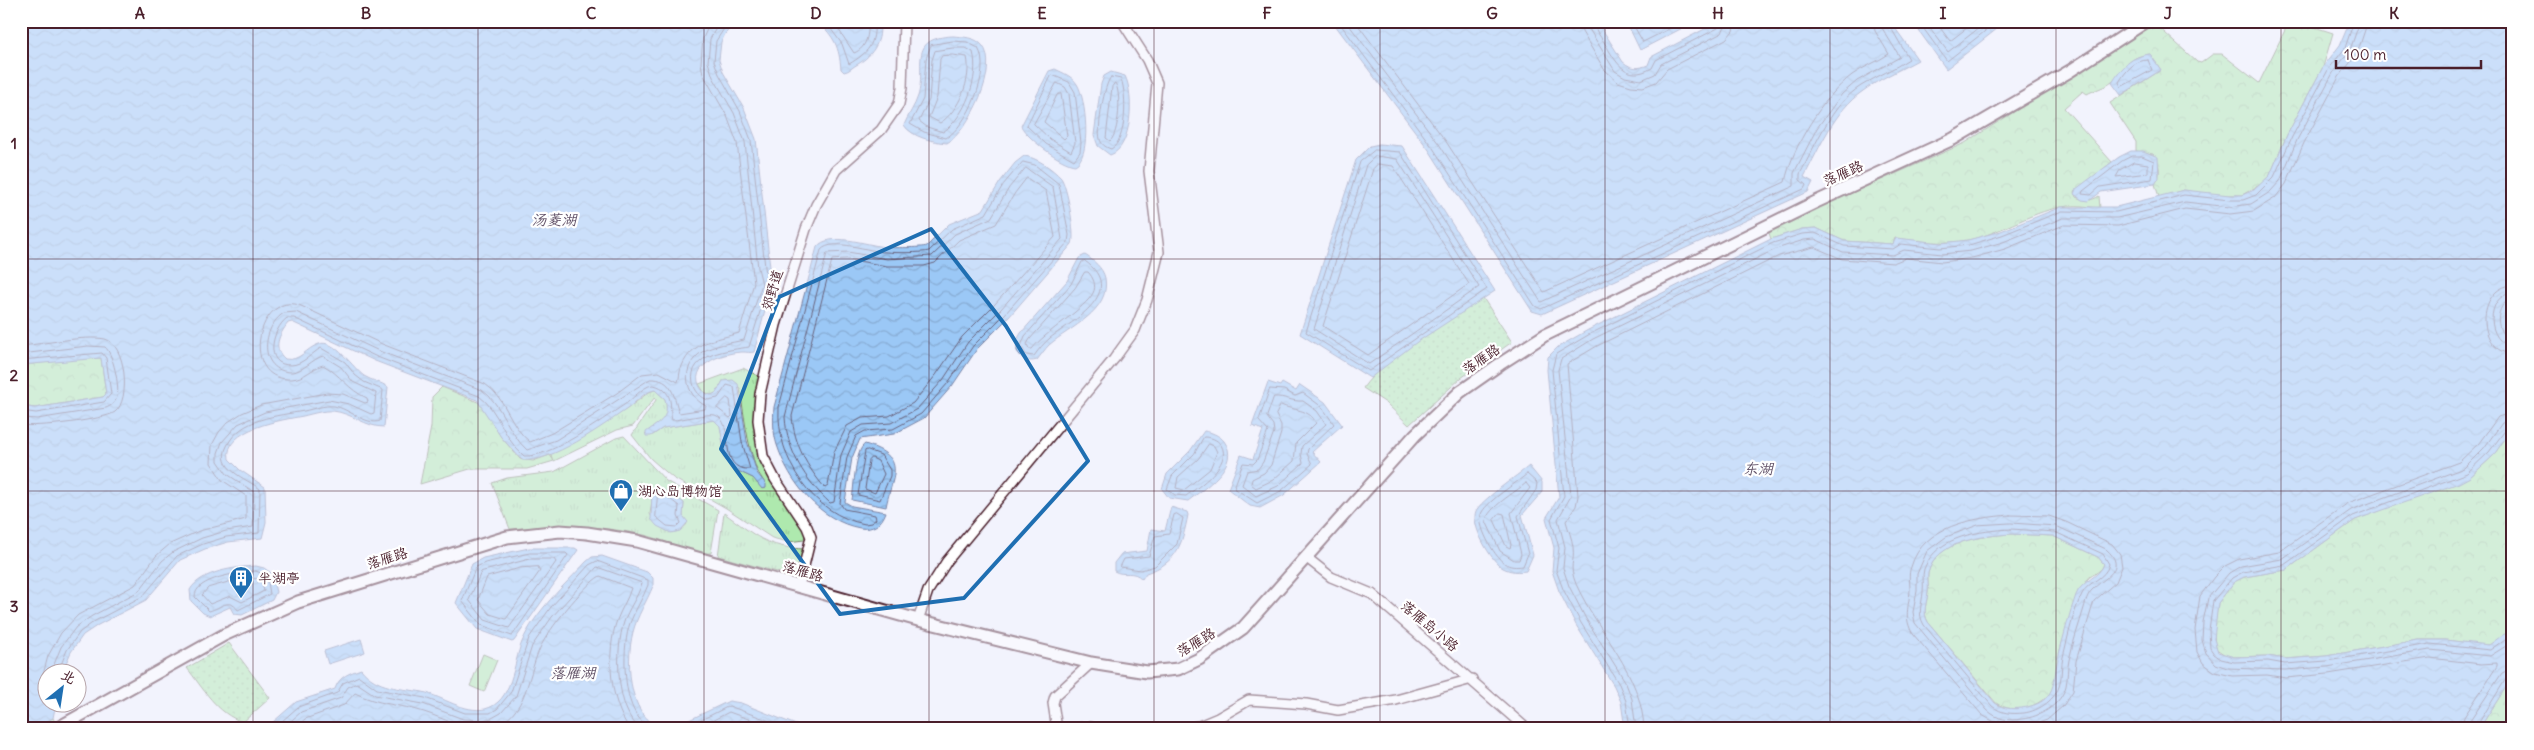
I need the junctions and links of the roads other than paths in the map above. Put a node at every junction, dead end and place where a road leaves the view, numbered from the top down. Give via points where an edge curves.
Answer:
1 (904, 21) edge
2 (1122, 21) edge
3 (2147, 21) edge
4 (1307, 558) junction
5 (799, 586) junction
6 (918, 620) junction
7 (1091, 663) junction
8 (1472, 679) junction
9 (56, 729) edge
10 (1057, 729) edge
11 (1066, 729) edge
12 (1096, 729) edge
13 (1182, 729) edge
14 (1527, 729) edge

1 - 5 street, 郊野道 via 903,80 899,104 881,130 836,170 816,205 776,325 760,394 758,420 764,456 775,479 807,527 810,538
2 - 6 street via 1147,60 1157,83 1149,171 1159,252 1147,300 1135,330 1114,359 947,561 924,599
3 - 4 street, 落雁路 via 2070,71 1953,139 1816,202 1545,335 1460,392 1415,435
4 - 7 street, 落雁路 via 1243,628 1188,666 1156,673
4 - 8 street, 落雁岛小路 via 1331,577 1372,594
5 - 6 street, 落雁路
5 - 9 street, 落雁路 via 617,537 560,531 507,537 314,596 242,625
6 - 7 street, 落雁路
7 - 10 street via 1055,696
8 - 13 street via 1403,698 1338,710 1248,700 1218,718
8 - 14 street, 落雁岛小路
11 - 12 street

